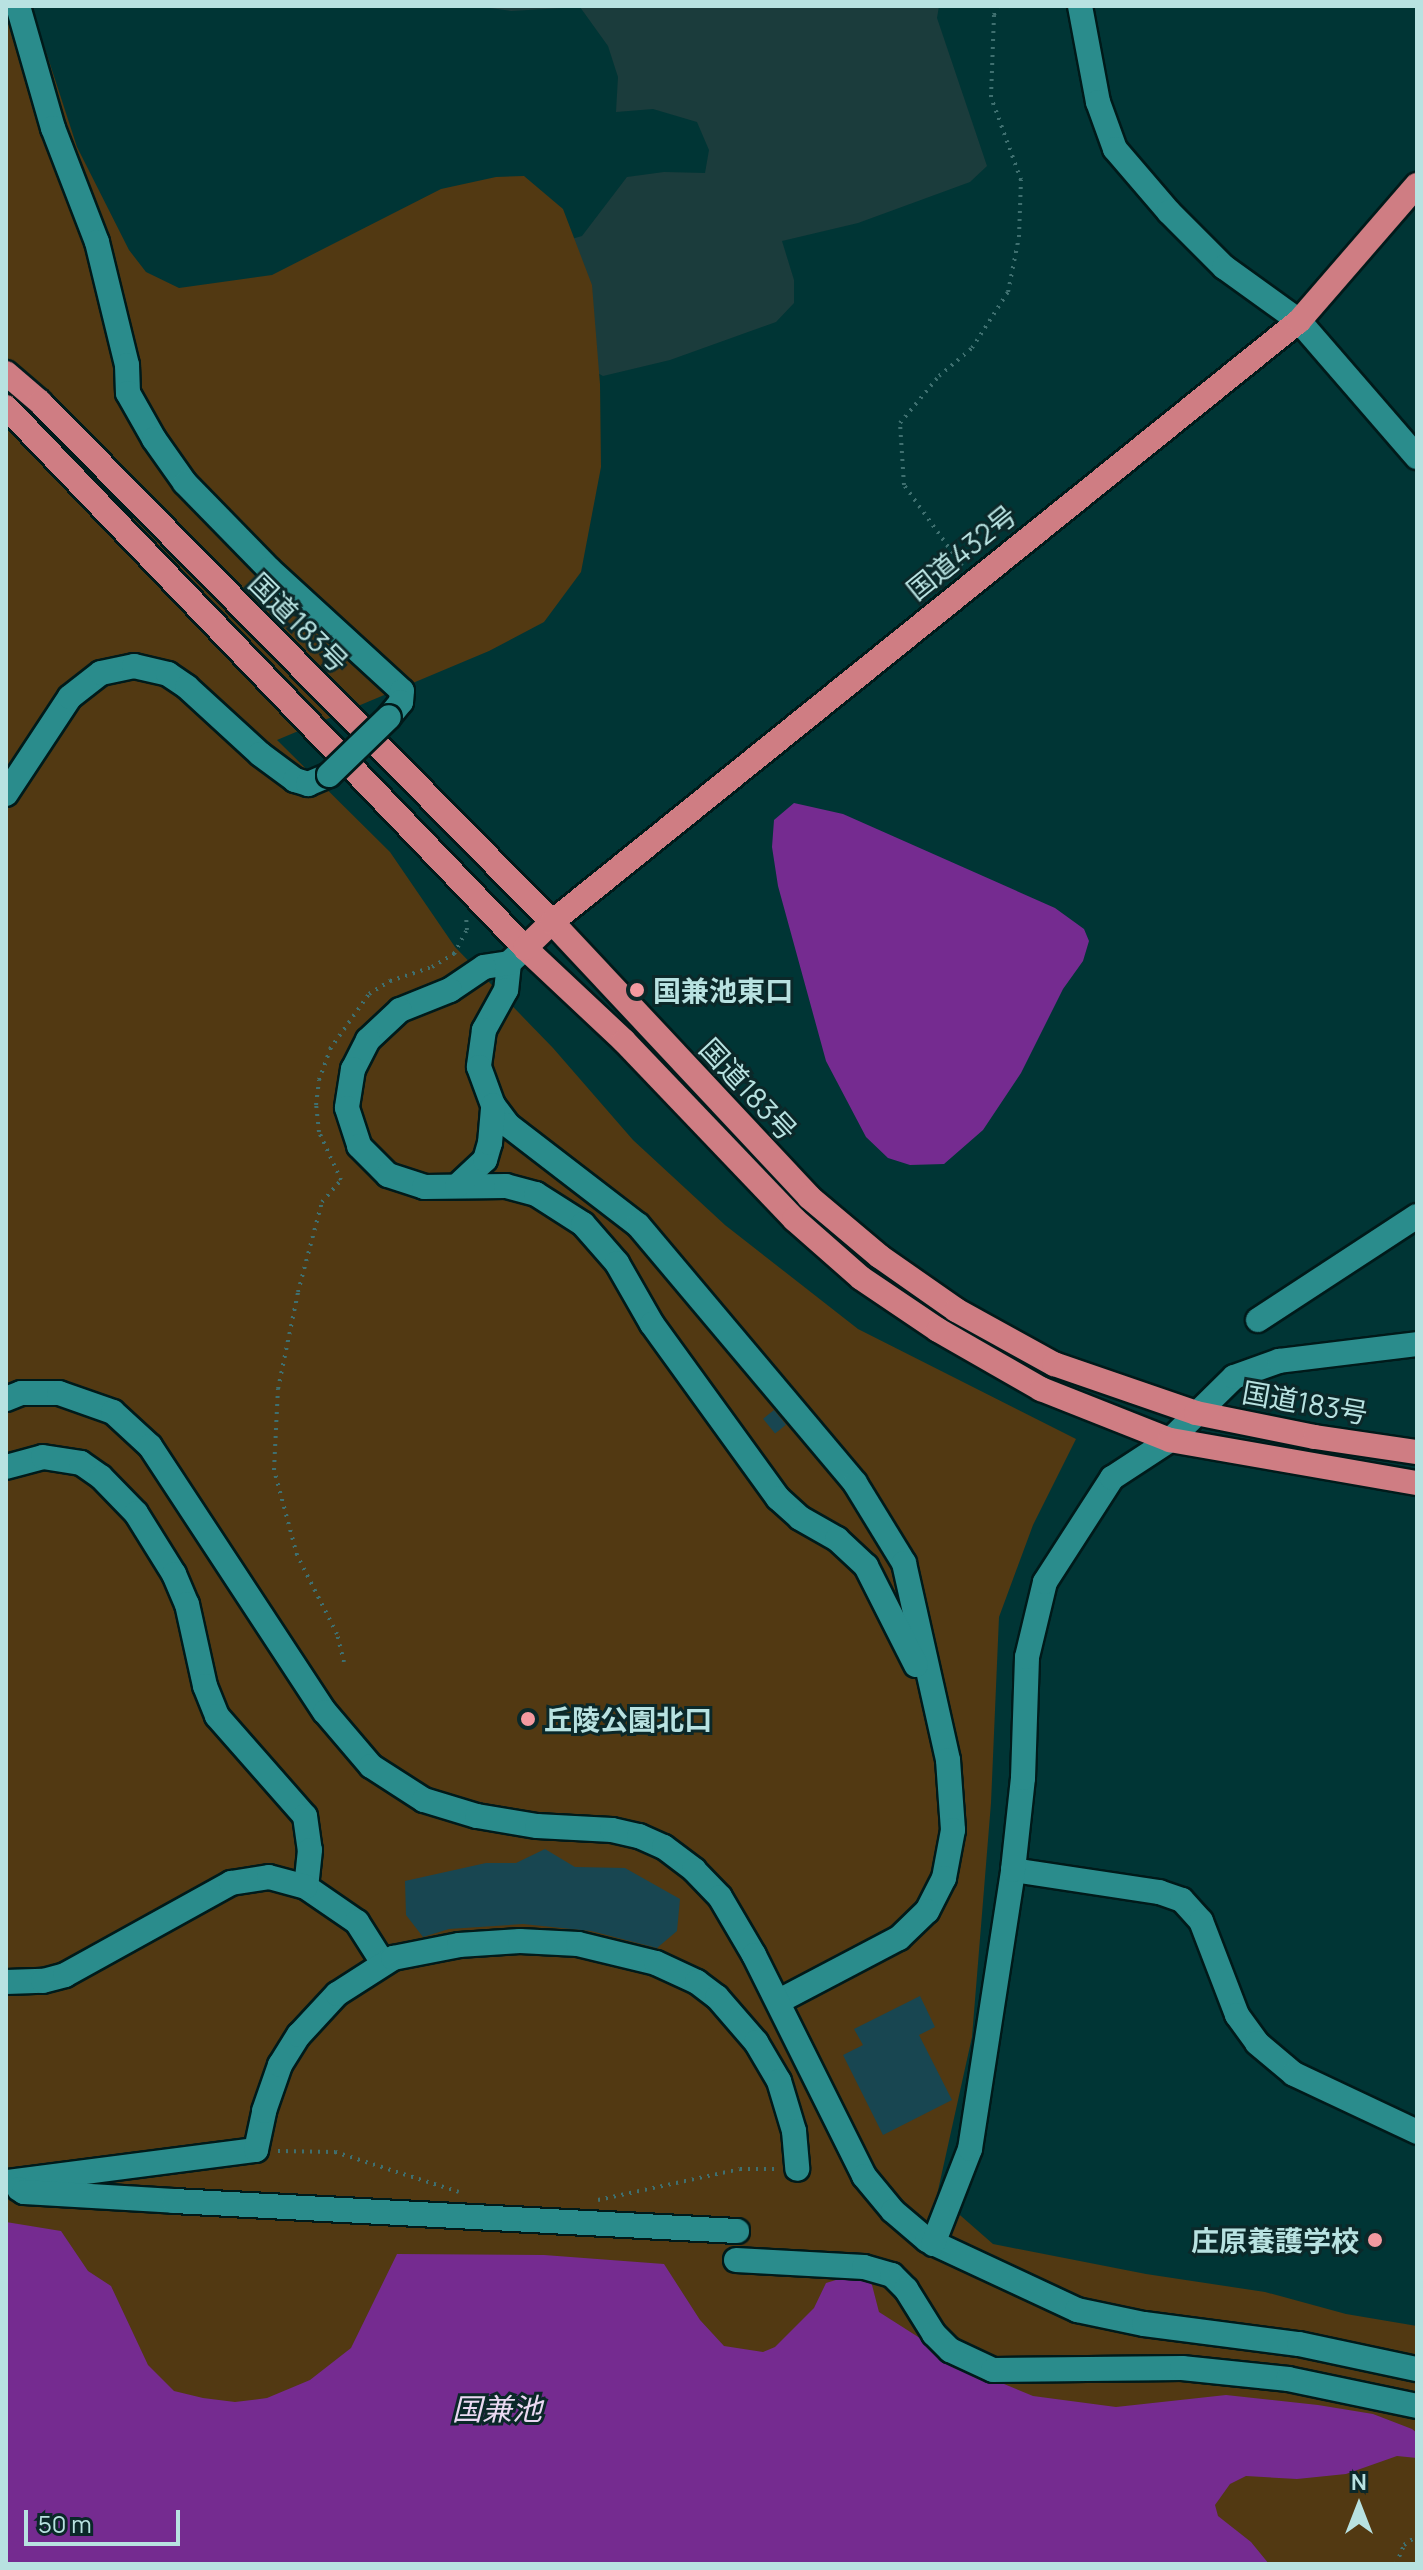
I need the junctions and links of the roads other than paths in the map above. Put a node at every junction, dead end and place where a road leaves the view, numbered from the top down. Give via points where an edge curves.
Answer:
1 (18, 6) edge
2 (1080, 6) edge
3 (1417, 185) edge
4 (1299, 321) junction
5 (6, 373) edge
6 (6, 407) edge
7 (1417, 457) edge
8 (6, 794) edge
9 (552, 922) junction
10 (517, 955) junction
11 (493, 1105) junction
12 (457, 1186) junction
13 (1417, 1216) edge
14 (1258, 1320) dead end
15 (1417, 1344) edge
16 (6, 1399) edge
17 (1196, 1413) junction
18 (1170, 1440) junction
19 (1417, 1452) edge
20 (6, 1467) edge
21 (1417, 1483) edge
22 (930, 1692) junction
23 (1013, 1870) junction
24 (306, 1887) junction
25 (383, 1963) junction
26 (6, 1982) edge
27 (779, 2001) junction
28 (1417, 2132) edge
29 (797, 2169) road end
30 (7, 2182) edge
31 (737, 2231) dead end
32 (933, 2244) junction
33 (736, 2260) dead end
34 (1417, 2369) edge
35 (1417, 2406) edge

1 - 8 street, bridge via 53,128 97,242 127,365 128,393 185,483 402,691 401,702 389,717 329,775 308,784 260,754 168,674 134,666 101,673 70,697
2 - 4 street via 1098,102 1115,149 1224,267
3 - 4 highway, 国道432号
4 - 7 street
4 - 9 highway, 国道432号
5 - 9 highway, 国道183号
6 - 10 highway, 国道183号
9 - 10 highway, 国道432号
9 - 17 highway, 国道183号 via 809,1197 879,1256 956,1310 1054,1364
10 - 11 street via 506,990 484,1030 479,1067
10 - 12 street via 400,1010 368,1040 353,1069 347,1108 359,1146 388,1175 424,1187
10 - 18 highway, 国道183号 via 624,1041 794,1219 861,1278 1041,1389
11 - 12 street via 485,1160
11 - 22 street via 508,1125 638,1225 855,1483 904,1563
12 - 22 street via 506,1186 536,1194 583,1224 617,1263 652,1324 778,1498 866,1566
13 - 14 street
15 - 17 street via 1279,1361 1234,1377
16 - 27 street via 21,1393 59,1393 113,1412 150,1446 325,1712 371,1766 424,1800 477,1816 612,1830 664,1847 720,1897
17 - 18 street
17 - 19 highway, 国道183号
18 - 21 highway, 国道183号
18 - 23 street via 1112,1478 1045,1582 1027,1657
20 - 24 street via 43,1457 81,1463 136,1513 187,1604 217,1716 305,1816 310,1850
22 - 27 street via 948,1760 953,1830 944,1878 927,1911 899,1938
23 - 28 street via 1182,1900 1201,1921 1237,2015 1257,2043 1294,2074
23 - 32 street via 970,2149
24 - 25 street via 357,1922
24 - 26 street via 269,1877 231,1883 65,1975
25 - 29 street via 426,1949 520,1941 578,1944 680,1973 717,1997 768,2059 790,2119
25 - 30 street via 337,1994 299,2035 270,2089 256,2150
27 - 32 street via 864,2176 893,2211
30 - 31 street via 38,2193
32 - 34 street via 1077,2310 1299,2344
33 - 35 street via 864,2267 892,2275 950,2350 993,2370 1182,2368 1288,2379

